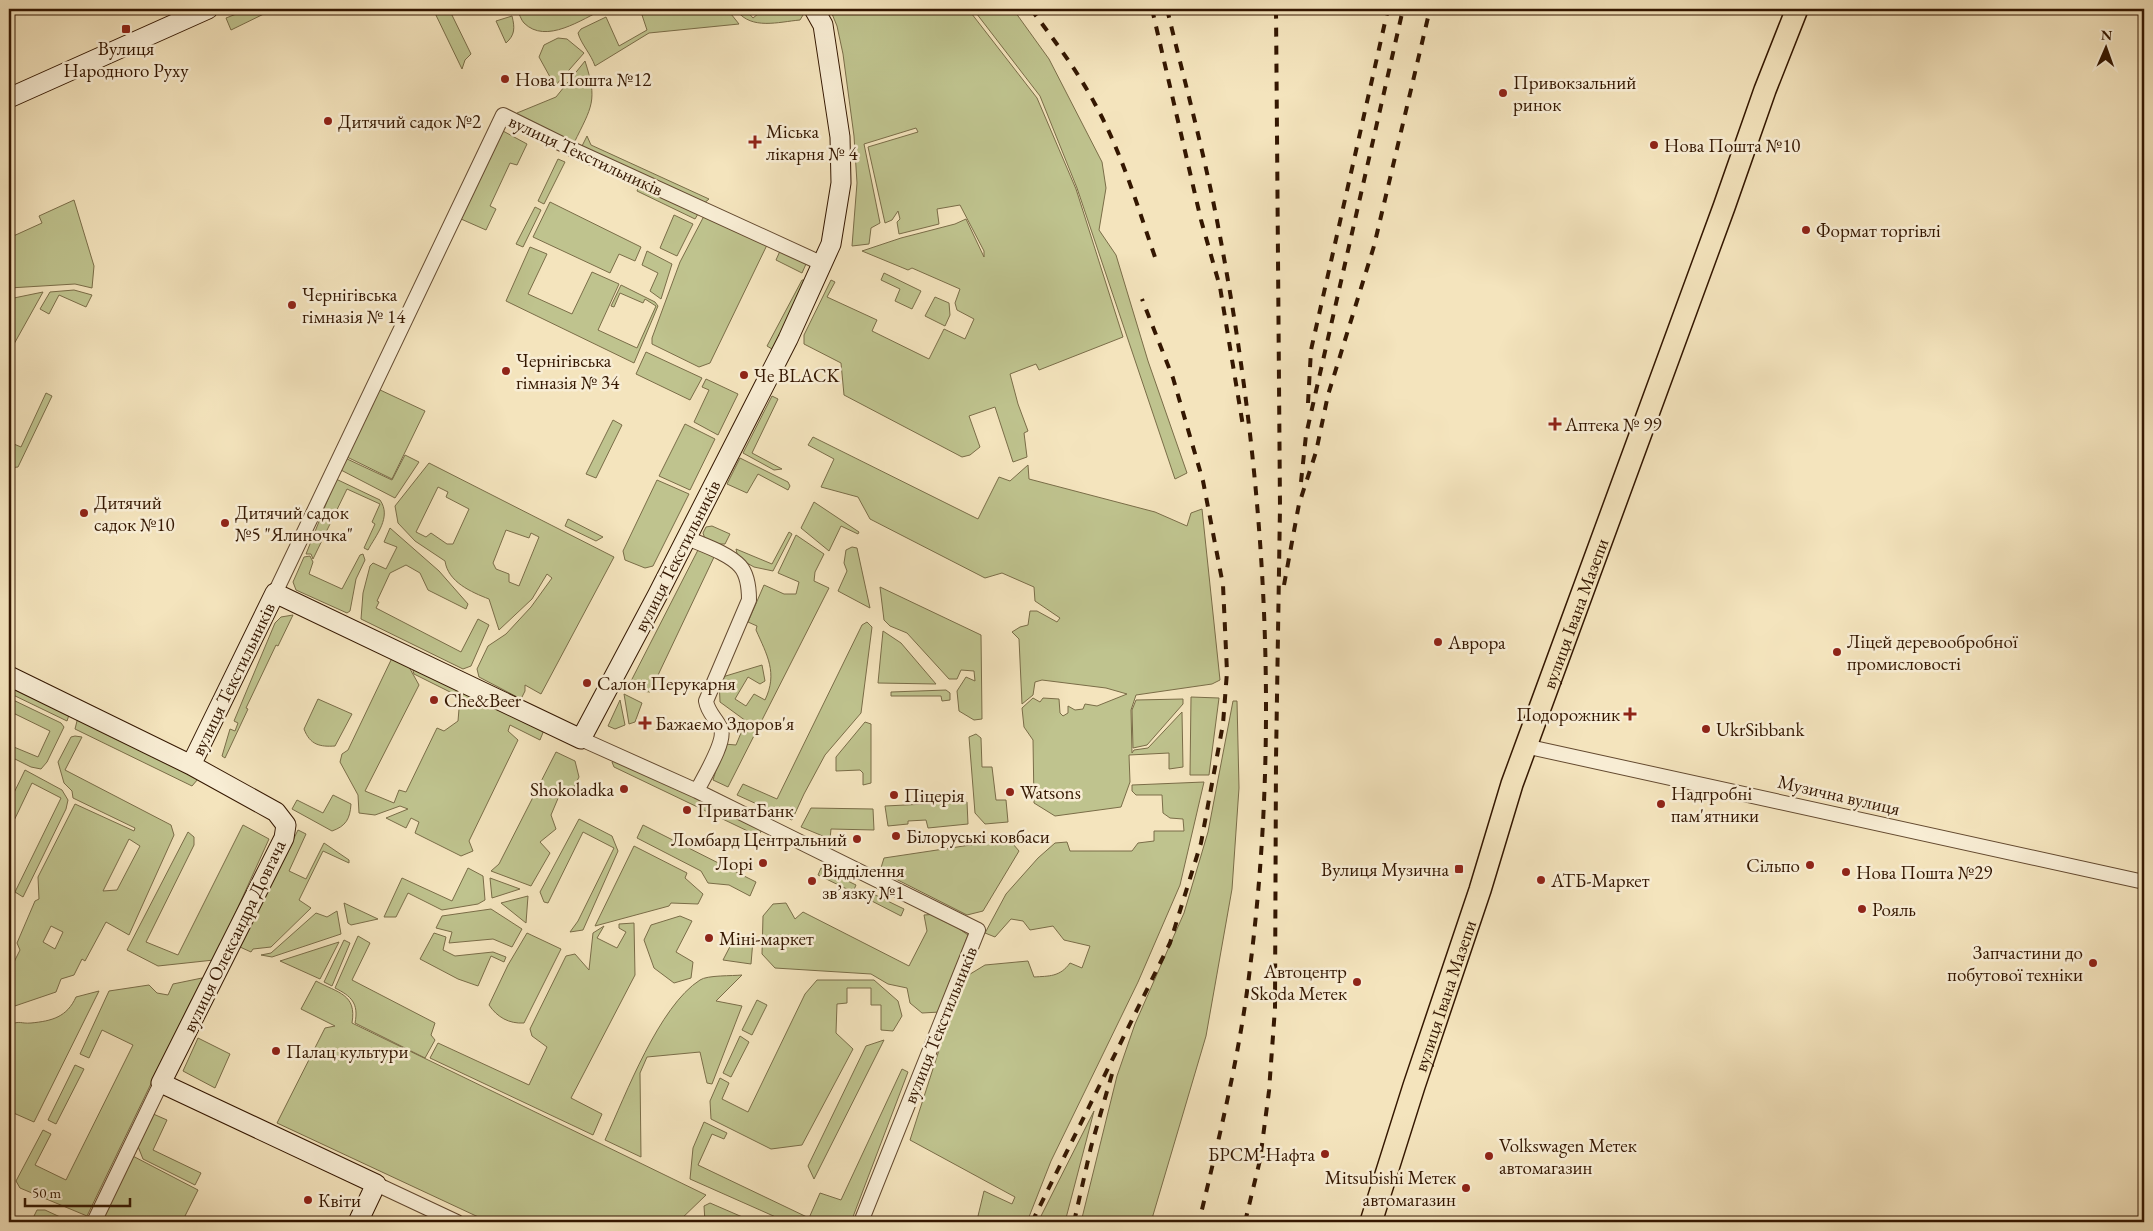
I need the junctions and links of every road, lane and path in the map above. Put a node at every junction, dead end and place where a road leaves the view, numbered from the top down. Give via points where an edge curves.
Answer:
1 (208, 9) edge
2 (814, 9) edge
3 (1796, 9) edge
4 (9, 98) edge
5 (823, 264) junction
6 (686, 538) junction
7 (275, 593) junction
8 (9, 676) edge
9 (581, 738) junction
10 (1526, 746) junction
11 (191, 764) junction
12 (697, 792) junction
13 (2144, 882) edge
14 (161, 1083) junction
15 (376, 1184) junction
16 (94, 1222) edge
17 (358, 1222) edge
18 (457, 1222) edge
19 (861, 1222) edge
20 (1371, 1222) edge

1 - 4 street
2 - 5 street, вулиця Текстильників via 823,25 840,147 841,183 831,244
3 - 10 main road, вулиця Івана Мазепи
5 - 6 street, вулиця Текстильників
5 - 7 street, вулиця Текстильників via 504,115
6 - 9 street, вулиця Текстильників
6 - 12 street via 740,566 749,585 749,600 706,701 708,711 722,731 721,742
7 - 9 street, вулиця Текстильників
7 - 11 street, вулиця Текстильників
8 - 11 street, вулиця Олександра Довгача
9 - 12 street, вулиця Текстильників
10 - 13 street, Музична вулиця
10 - 20 main road, вулиця Івана Мазепи
11 - 14 street, вулиця Олександра Довгача via 276,812 286,825 284,838
12 - 19 street, вулиця Текстильників via 978,930
14 - 15 street
14 - 16 street, вулиця Олександра Довгача
15 - 17 street
15 - 18 street

